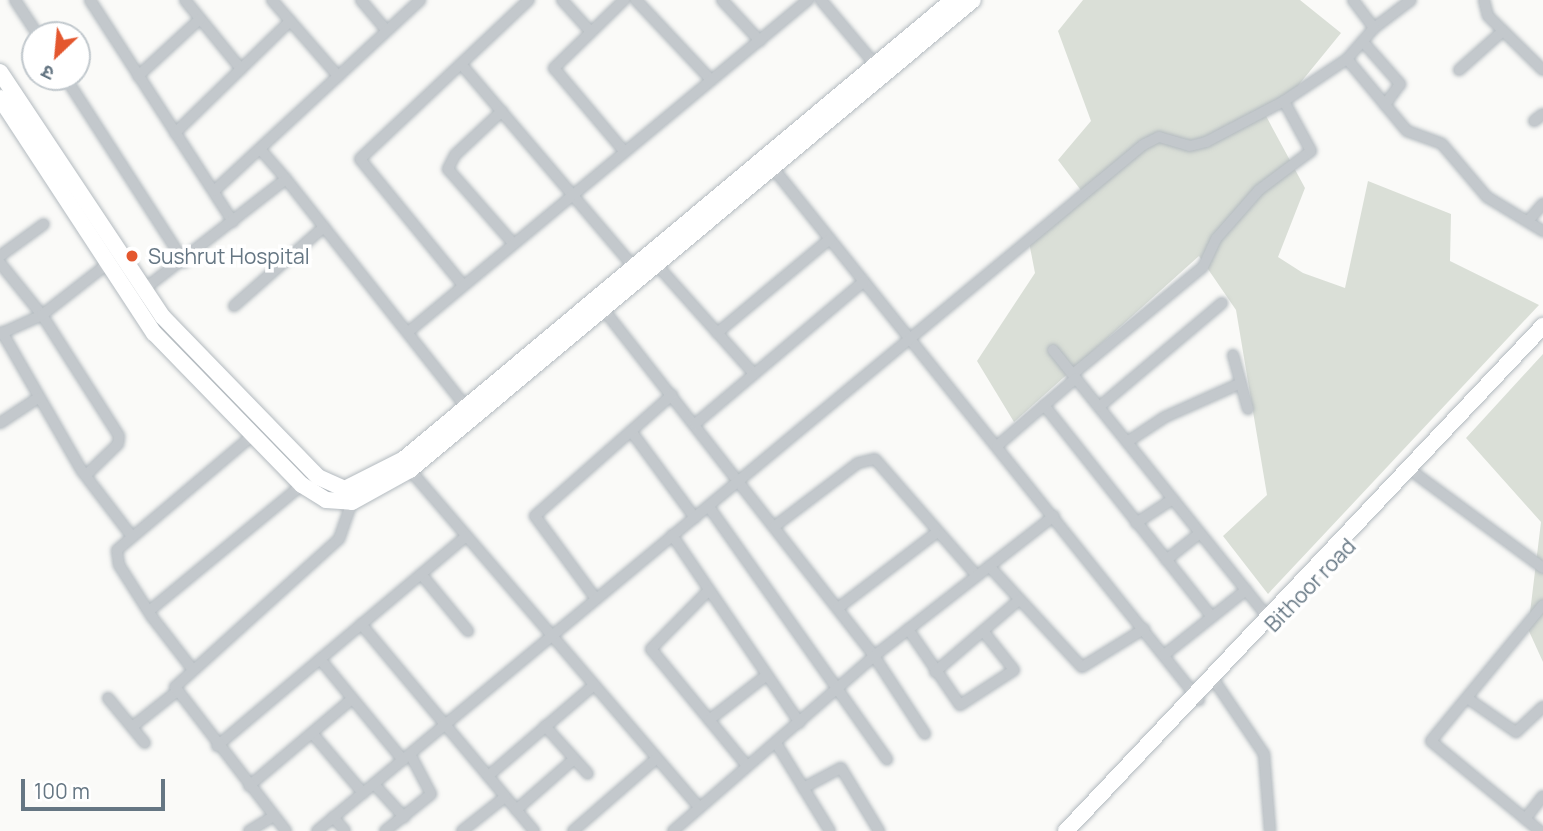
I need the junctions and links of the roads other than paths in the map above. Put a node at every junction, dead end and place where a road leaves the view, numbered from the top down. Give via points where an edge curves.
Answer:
1 (15, 0) edge
2 (90, 0) edge
3 (185, 0) edge
4 (272, 0) edge
5 (361, 0) edge
6 (420, 0) edge
7 (529, 0) edge
8 (562, 0) edge
9 (624, 0) edge
10 (636, 0) edge
11 (722, 0) edge
12 (808, 0) edge
13 (821, 0) edge
14 (953, 0) edge
15 (973, 0) edge
16 (1353, 0) edge
17 (1411, 0) edge
18 (1484, 0) edge
19 (201, 19) junction
20 (29, 21) edge
21 (290, 21) junction
22 (1374, 28) junction
23 (387, 31) junction
24 (590, 31) junction
25 (1503, 31) junction
26 (760, 41) junction
27 (1364, 43) junction
28 (1347, 58) junction
29 (461, 64) junction
30 (241, 69) junction
31 (1458, 70) dead end
32 (1543, 70) edge
33 (880, 71) junction
34 (0, 72) edge
35 (138, 76) junction
36 (338, 76) junction
37 (711, 80) junction
38 (74, 91) edge
39 (0, 98) edge
40 (1284, 102) junction
41 (1385, 105) junction
42 (502, 111) junction
43 (175, 133) junction
44 (260, 149) junction
45 (624, 151) junction
46 (769, 163) junction
47 (286, 179) junction
48 (214, 191) junction
49 (572, 194) junction
50 (1543, 204) edge
51 (1528, 221) junction
52 (233, 222) junction
53 (44, 223) dead end
54 (324, 227) junction
55 (1543, 231) edge
56 (831, 239) junction
57 (512, 242) junction
58 (1, 260) edge
59 (184, 262) junction
60 (106, 265) junction
61 (657, 265) junction
62 (634, 267) junction
63 (864, 281) junction
64 (462, 284) junction
65 (137, 295) junction
66 (1222, 303) dead end
67 (234, 306) dead end
68 (604, 310) junction
69 (41, 315) junction
70 (1543, 326) edge
71 (408, 332) junction
72 (1, 333) edge
73 (717, 333) junction
74 (911, 339) junction
75 (1543, 340) edge
76 (1053, 350) dead end
77 (1233, 355) dead end
78 (754, 374) junction
79 (1074, 376) junction
80 (1241, 383) junction
81 (673, 395) junction
82 (38, 397) junction
83 (1044, 405) junction
84 (1099, 407) junction
85 (1248, 409) dead end
86 (470, 412) junction
87 (0, 423) edge
88 (695, 424) junction
89 (631, 431) junction
90 (253, 435) junction
91 (1127, 442) junction
92 (997, 446) junction
93 (410, 470) junction
94 (1417, 474) junction
95 (86, 475) junction
96 (741, 482) junction
97 (302, 485) junction
98 (354, 494) junction
99 (1173, 499) junction
100 (709, 507) junction
101 (1054, 516) junction
102 (695, 518) junction
103 (1136, 523) junction
104 (775, 526) junction
105 (936, 533) junction
106 (1200, 533) junction
107 (130, 534) junction
108 (672, 535) junction
109 (466, 536) junction
110 (1166, 561) junction
111 (989, 566) junction
112 (1543, 568) edge
113 (421, 574) junction
114 (977, 576) junction
115 (709, 590) junction
116 (1245, 590) junction
117 (596, 599) junction
118 (1019, 600) junction
119 (1543, 604) edge
120 (838, 608) junction
121 (149, 611) junction
122 (1212, 617) junction
123 (1268, 617) junction
124 (361, 624) junction
125 (908, 629) junction
126 (1144, 629) junction
127 (468, 631) dead end
128 (983, 631) junction
129 (553, 637) junction
130 (1164, 655) junction
131 (874, 656) junction
132 (320, 659) junction
133 (193, 670) junction
134 (935, 672) junction
135 (767, 676) junction
136 (1216, 683) junction
137 (594, 685) junction
138 (840, 689) junction
139 (176, 692) junction
140 (108, 698) dead end
141 (1198, 698) junction
142 (1467, 698) junction
143 (352, 699) junction
144 (1542, 710) edge
145 (709, 720) junction
146 (800, 723) junction
147 (443, 726) junction
148 (545, 726) junction
149 (132, 727) junction
150 (312, 733) junction
151 (925, 734) dead end
152 (145, 743) dead end
153 (776, 743) junction
154 (217, 746) junction
155 (407, 757) junction
156 (575, 758) junction
157 (657, 758) junction
158 (887, 759) dead end
159 (747, 766) junction
160 (588, 774) dead end
161 (488, 776) junction
162 (373, 784) junction
163 (249, 786) junction
164 (803, 788) junction
165 (363, 793) junction
166 (1543, 796) edge
167 (505, 797) junction
168 (699, 807) junction
169 (516, 810) junction
170 (274, 816) junction
171 (333, 817) junction
172 (404, 817) junction
173 (1525, 819) junction
174 (249, 831) edge
175 (286, 831) edge
176 (317, 831) edge
177 (345, 831) edge
178 (385, 831) edge
179 (462, 831) edge
180 (534, 831) edge
181 (573, 831) edge
182 (673, 831) edge
183 (830, 831) edge
184 (879, 831) edge
185 (1066, 831) edge
186 (1077, 831) edge
187 (1270, 831) edge
188 (1540, 831) edge

1 - 20 street
2 - 35 street
3 - 19 street
4 - 21 street
5 - 23 street
6 - 23 street
7 - 29 street
8 - 24 street
9 - 24 street
10 - 37 street
11 - 26 street
12 - 26 street
13 - 33 street
14 - 33 street
15 - 33 street
16 - 22 street
17 - 22 street
18 - 25 street via 1484,10
19 - 30 street
19 - 35 street
21 - 30 street
21 - 36 street
22 - 27 street
23 - 36 street
24 - 45 street via 555,71
25 - 31 street
25 - 32 street
26 - 37 street
27 - 28 street
27 - 41 street via 1400,85
28 - 40 street
28 - 41 street
29 - 42 street
29 - 64 street via 364,151 360,163
30 - 43 street
33 - 46 street
34 - 65 street
35 - 43 street
36 - 44 street
37 - 45 street
38 - 59 street
39 - 60 street
40 - 74 street via 1199,144 1152,139
40 - 79 street via 1311,151 1259,191 1216,239 1203,267
41 - 51 street via 1414,136 1442,144 1493,202
42 - 49 street
42 - 57 street via 455,155 449,169
43 - 48 street
44 - 47 street
44 - 48 street
45 - 49 street
46 - 56 street
46 - 61 street
46 - 62 street
47 - 52 street
47 - 54 street
48 - 52 street
49 - 57 street
49 - 62 street
50 - 51 street
51 - 55 street
52 - 59 street
53 - 58 street
54 - 67 street
54 - 71 street
56 - 63 street
56 - 73 street
57 - 64 street
58 - 69 street
59 - 65 street
60 - 65 street
60 - 69 street
61 - 68 street
61 - 73 street
62 - 86 street
63 - 74 street
63 - 78 street
64 - 71 street
65 - 90 street via 154,333
65 - 98 street via 318,477
66 - 84 street
68 - 81 street
68 - 86 street
69 - 72 street
69 - 95 street via 119,436 118,444
70 - 123 street
71 - 86 street
72 - 82 street
73 - 78 street
74 - 92 street
74 - 96 street
75 - 94 street, Bithoor road
76 - 79 street
77 - 80 street
78 - 88 street
79 - 83 street
79 - 84 street
80 - 85 street
80 - 91 street via 1166,417
81 - 88 street
81 - 89 street
82 - 87 street
82 - 95 street
83 - 92 street
83 - 103 street
84 - 91 street
86 - 93 street
86 - 98 street
88 - 96 street
89 - 102 street
89 - 117 street via 535,516
90 - 97 street
90 - 107 street
91 - 99 street
92 - 101 street
93 - 98 street
93 - 109 street
94 - 112 street
94 - 136 street, Bithoor road
95 - 107 street
96 - 100 street
96 - 104 street
97 - 98 street via 326,500
97 - 121 street
98 - 133 street via 339,539
99 - 103 street
99 - 106 street
100 - 102 street
100 - 138 street
101 - 111 street
101 - 126 street
102 - 108 street
103 - 110 street
104 - 105 street via 858,463 875,459 888,467
104 - 120 street
105 - 114 street
105 - 120 street
106 - 110 street
106 - 116 street
107 - 121 street via 117,555
108 - 115 street
108 - 117 street
109 - 113 street
109 - 129 street
110 - 122 street
111 - 114 street
111 - 118 street
113 - 124 street
113 - 127 street
114 - 125 street
115 - 135 street
115 - 145 street via 651,649
116 - 122 street
116 - 123 street
117 - 129 street
118 - 126 street via 1082,667
118 - 128 street
119 - 142 street
120 - 131 street
121 - 133 street
122 - 130 street
123 - 141 street
124 - 132 street
124 - 147 street
125 - 131 street
125 - 134 street
126 - 130 street
128 - 134 street
128 - 134 street via 1013,666 1010,676 961,705
129 - 137 street
129 - 147 street
130 - 141 street
131 - 138 street
131 - 151 street
132 - 143 street
132 - 154 street
133 - 139 street
135 - 145 street
135 - 146 street
136 - 141 street, Bithoor road
136 - 187 street via 1264,754
137 - 148 street
137 - 157 street
138 - 146 street
138 - 158 street
139 - 149 street
139 - 154 street
140 - 149 street
141 - 185 street
141 - 186 street, Bithoor road
142 - 144 street via 1516,732
142 - 173 street via 1437,730 1433,744
143 - 150 street
143 - 155 street
145 - 159 street
146 - 153 street
147 - 155 street
147 - 161 street
148 - 156 street
148 - 161 street
149 - 152 street
150 - 163 street
150 - 165 street
153 - 159 street
153 - 164 street
154 - 163 street
155 - 162 street
155 - 172 street via 431,792
156 - 160 street
156 - 169 street
157 - 168 street
157 - 181 street
159 - 168 street
161 - 167 street
162 - 165 street
162 - 172 street
163 - 170 street
164 - 183 street
164 - 184 street via 841,768
165 - 171 street
166 - 173 street
167 - 169 street
167 - 179 street
168 - 182 street
169 - 180 street
170 - 174 street
170 - 175 street
171 - 176 street
171 - 177 street
172 - 178 street
173 - 188 street

